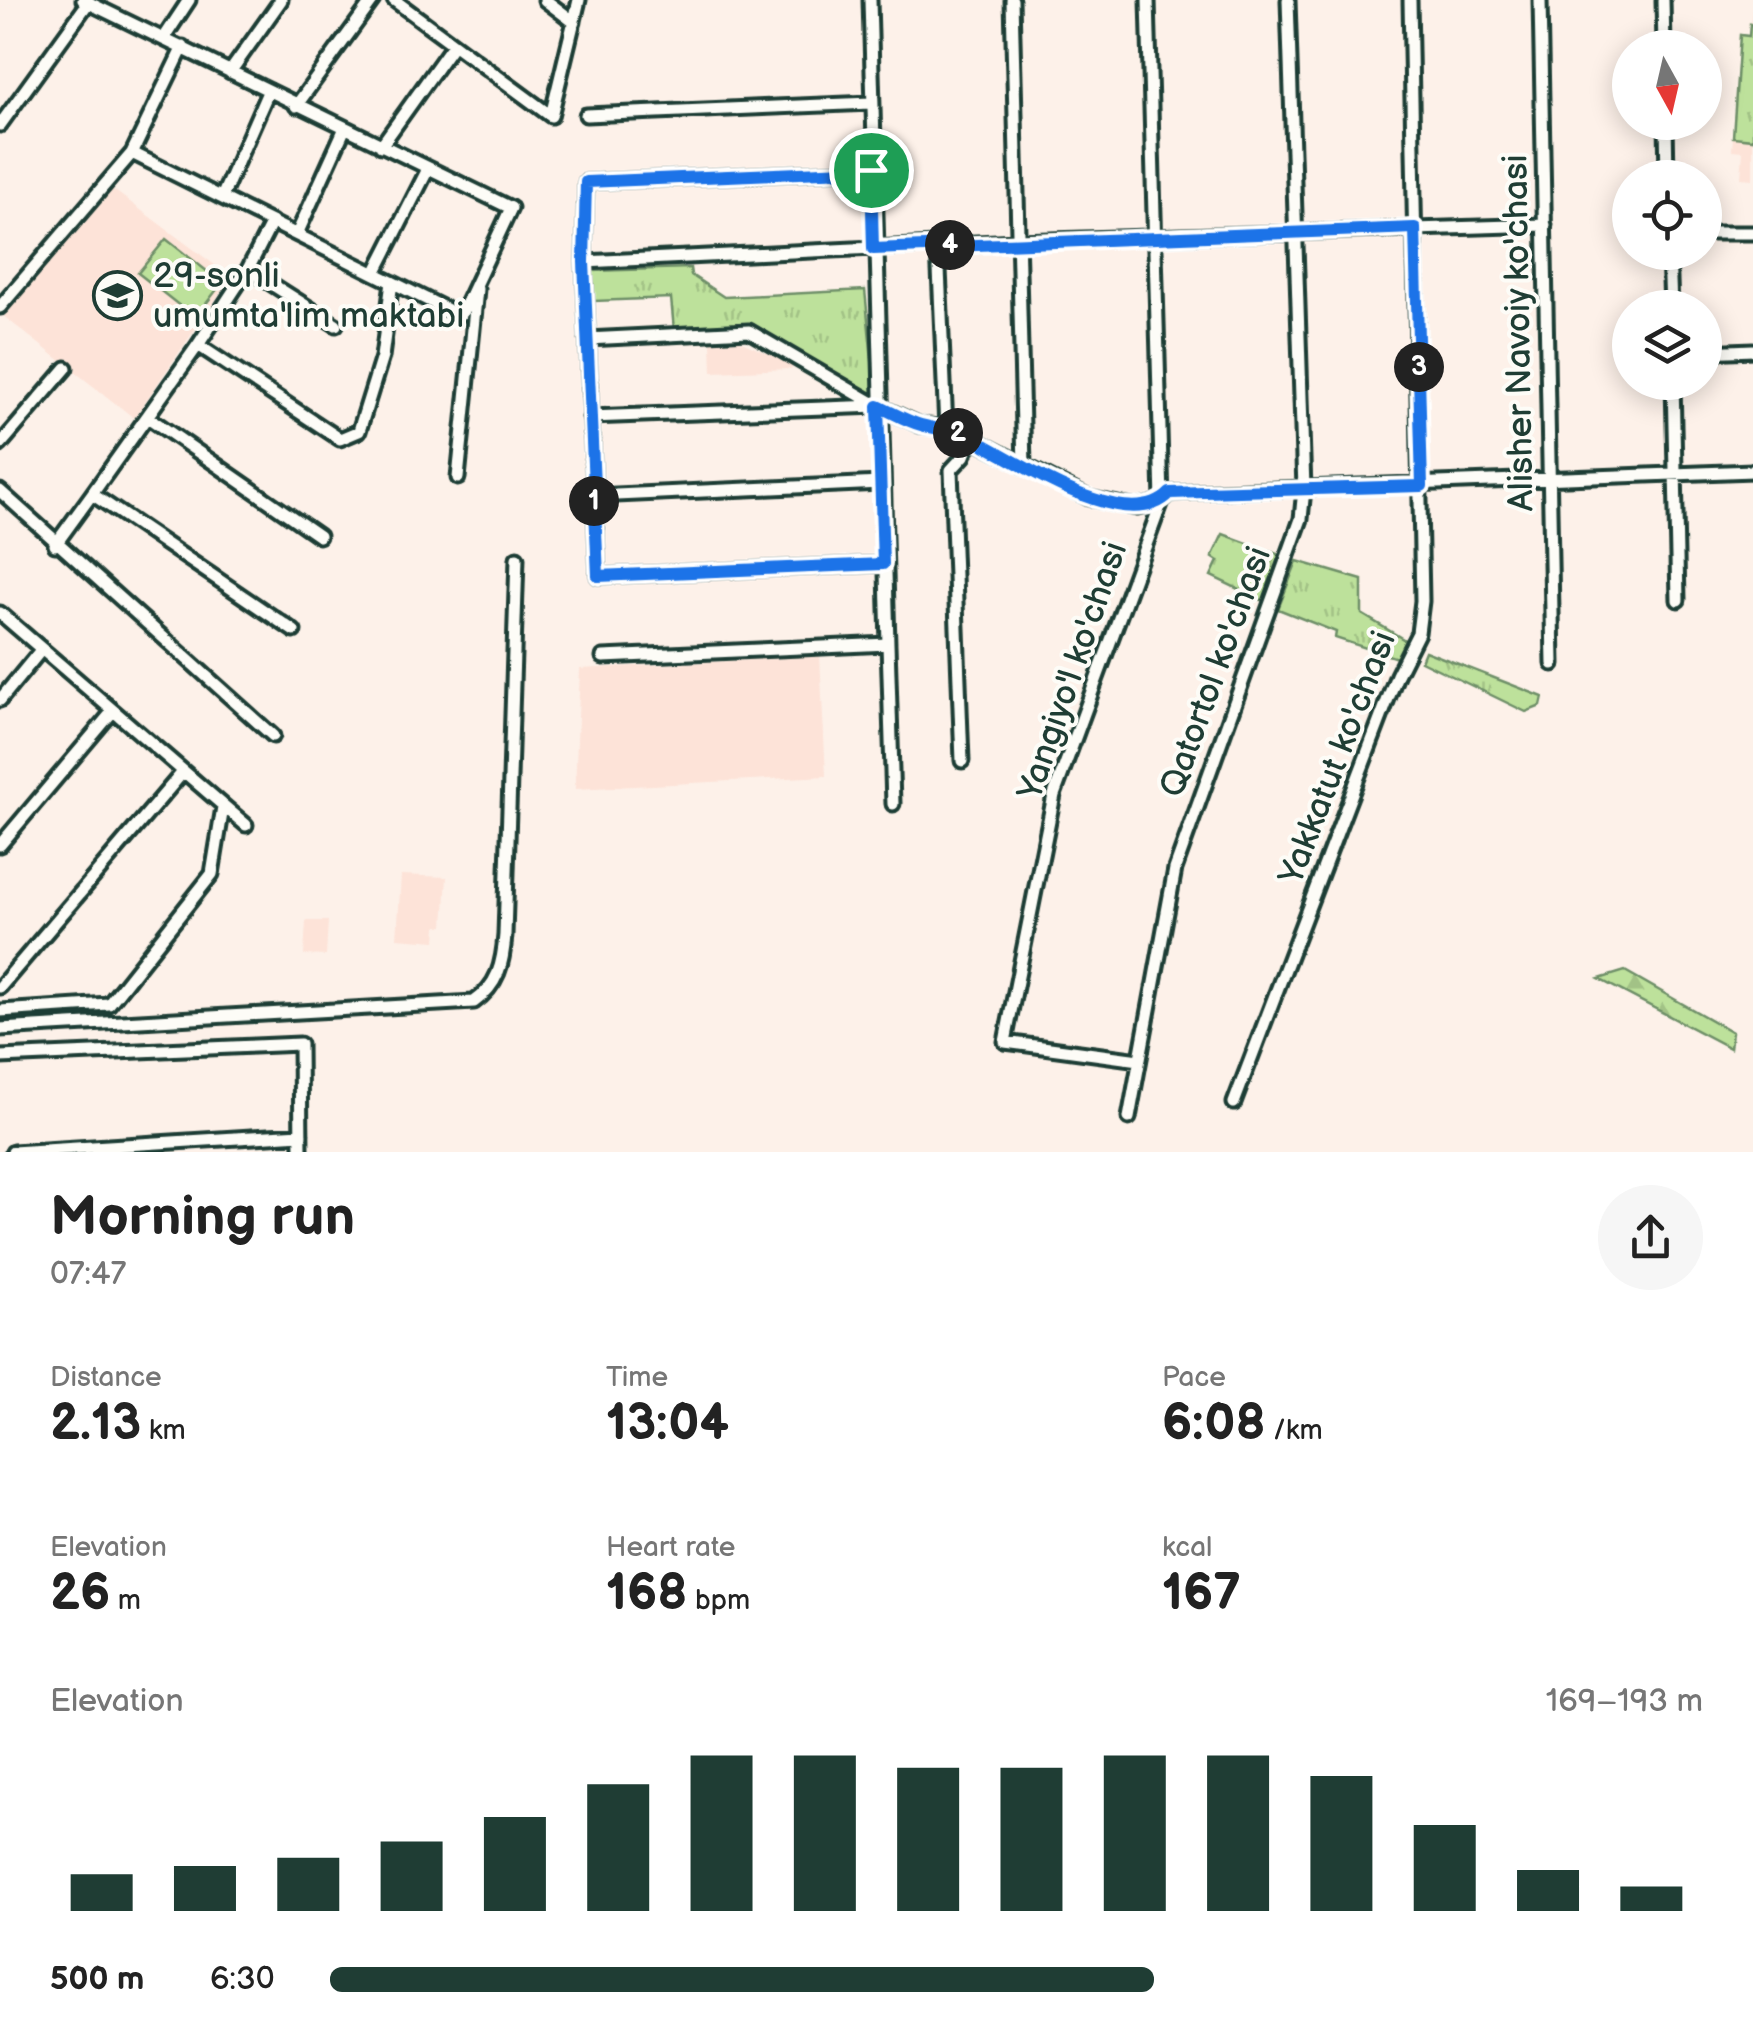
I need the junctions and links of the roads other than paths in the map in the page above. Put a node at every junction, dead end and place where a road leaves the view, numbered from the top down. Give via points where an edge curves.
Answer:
1 (189, 0) edge
2 (281, 0) edge
3 (373, 0) edge
4 (394, 0) edge
5 (544, 0) edge
6 (579, 0) edge
7 (870, 0) edge
8 (1012, 0) edge
9 (1148, 0) edge
10 (1288, 0) edge
11 (1410, 0) edge
12 (1540, 0) edge
13 (1663, 0) edge
14 (86, 1) edge
15 (574, 22) junction
16 (1664, 30) edge
17 (164, 38) junction
18 (454, 44) junction
19 (183, 48) junction
20 (230, 72) junction
21 (268, 92) junction
22 (871, 103) junction
23 (296, 106) junction
24 (586, 115) dead end
25 (0, 125) edge
26 (344, 130) junction
27 (382, 146) junction
28 (132, 153) junction
29 (428, 169) junction
30 (871, 170) junction
31 (222, 197) junction
32 (272, 222) junction
33 (1545, 225) junction
34 (1415, 228) junction
35 (1294, 232) junction
36 (1722, 233) edge
37 (1753, 233) edge
38 (297, 234) junction
39 (1155, 237) junction
40 (1017, 241) junction
41 (938, 246) junction
42 (873, 249) junction
43 (584, 262) junction
44 (248, 268) junction
45 (375, 273) junction
46 (478, 280) junction
47 (392, 282) junction
48 (0, 306) edge
49 (336, 325) dead end
50 (587, 339) junction
51 (198, 345) junction
52 (1753, 350) edge
53 (1722, 351) edge
54 (66, 368) dead end
55 (1673, 400) edge
56 (878, 406) junction
57 (590, 417) junction
58 (150, 418) junction
59 (946, 428) junction
60 (972, 438) junction
61 (0, 445) edge
62 (1024, 466) junction
63 (1753, 471) edge
64 (1675, 474) junction
65 (458, 478) dead end
66 (1550, 480) junction
67 (881, 483) junction
68 (1422, 486) junction
69 (1304, 489) junction
70 (0, 491) edge
71 (92, 494) junction
72 (594, 496) junction
73 (1162, 501) junction
74 (320, 536) dead end
75 (55, 545) junction
76 (517, 558) dead end
77 (883, 564) junction
78 (1678, 600) dead end
79 (0, 614) edge
80 (294, 631) dead end
81 (888, 644) junction
82 (41, 650) junction
83 (603, 657) dead end
84 (1552, 664) dead end
85 (0, 700) edge
86 (113, 712) junction
87 (273, 736) dead end
88 (962, 762) dead end
89 (182, 772) junction
90 (892, 804) dead end
91 (224, 807) junction
92 (246, 826) dead end
93 (0, 845) edge
94 (0, 988) edge
95 (0, 1011) edge
96 (0, 1029) edge
97 (0, 1057) edge
98 (1140, 1060) junction
99 (1234, 1103) dead end
100 (1128, 1118) dead end
101 (302, 1134) junction
102 (13, 1152) edge
103 (302, 1152) edge

1 - 17 street
2 - 20 street
3 - 23 street
4 - 18 street
5 - 15 street
6 - 15 street
7 - 22 street
8 - 40 street
9 - 39 street, Yangiyo'l ko'chasi
10 - 35 street, Qatortol ko'chasi
11 - 34 street, Yakkatut ko'chasi
12 - 33 street, Alisher Navoiy ko'chasi
13 - 16 street
14 - 17 street
14 - 25 street
15 - 18 street via 551,116
17 - 19 street
18 - 27 street
19 - 20 street
19 - 28 street
20 - 21 street
21 - 23 street
21 - 31 street
22 - 24 street
22 - 30 street
23 - 26 street
26 - 27 street
26 - 38 street
27 - 29 street
28 - 31 street
28 - 48 street
29 - 45 street
29 - 46 street via 510,208
30 - 42 street
30 - 43 street via 586,182
31 - 32 street
32 - 38 street
32 - 44 street
33 - 34 street
33 - 66 street, Alisher Navoiy ko'chasi
34 - 35 street
34 - 68 street, Yakkatut ko'chasi
35 - 39 street
35 - 69 street, Qatortol ko'chasi
36 - 37 street
38 - 45 street
39 - 40 street
39 - 73 street, Yangiyo'l ko'chasi
40 - 41 street
40 - 62 street
41 - 42 street
41 - 59 street
42 - 43 street
42 - 56 street
43 - 50 street
44 - 49 street
44 - 51 street
45 - 47 street
46 - 47 street via 462,313
46 - 65 street
47 - 51 street via 382,357 359,432 340,439
50 - 56 street via 750,331
50 - 57 street
51 - 58 street
52 - 53 street
54 - 61 street
55 - 64 street
56 - 57 street
56 - 59 street via 920,425
56 - 67 street
57 - 72 street
58 - 71 street
58 - 74 street
59 - 60 street
60 - 62 street
60 - 88 street via 951,470
62 - 73 street via 1089,498 1137,508
63 - 64 street
64 - 66 street
64 - 78 street
66 - 68 street
66 - 84 street, Alisher Navoiy ko'chasi
67 - 72 street
67 - 77 street
68 - 69 street
68 - 99 street, Yakkatut ko'chasi via 1418,633
69 - 73 street via 1170,493
69 - 98 street, Qatortol ko'chasi via 1282,582 1175,869
70 - 75 street
71 - 75 street
71 - 80 street
72 - 77 street via 598,576
73 - 98 street, Yangiyo'l ko'chasi via 1054,795 1005,1042
75 - 87 street
76 - 96 street via 504,947 488,992 474,1002
77 - 81 street
79 - 82 street
81 - 83 street
81 - 90 street
82 - 85 street
82 - 86 street
86 - 89 street
86 - 93 street
89 - 91 street
89 - 94 street
91 - 92 street
91 - 95 street via 212,874 109,1004
97 - 101 street via 300,1044
98 - 100 street, Qatortol ko'chasi
101 - 102 street
101 - 103 street

